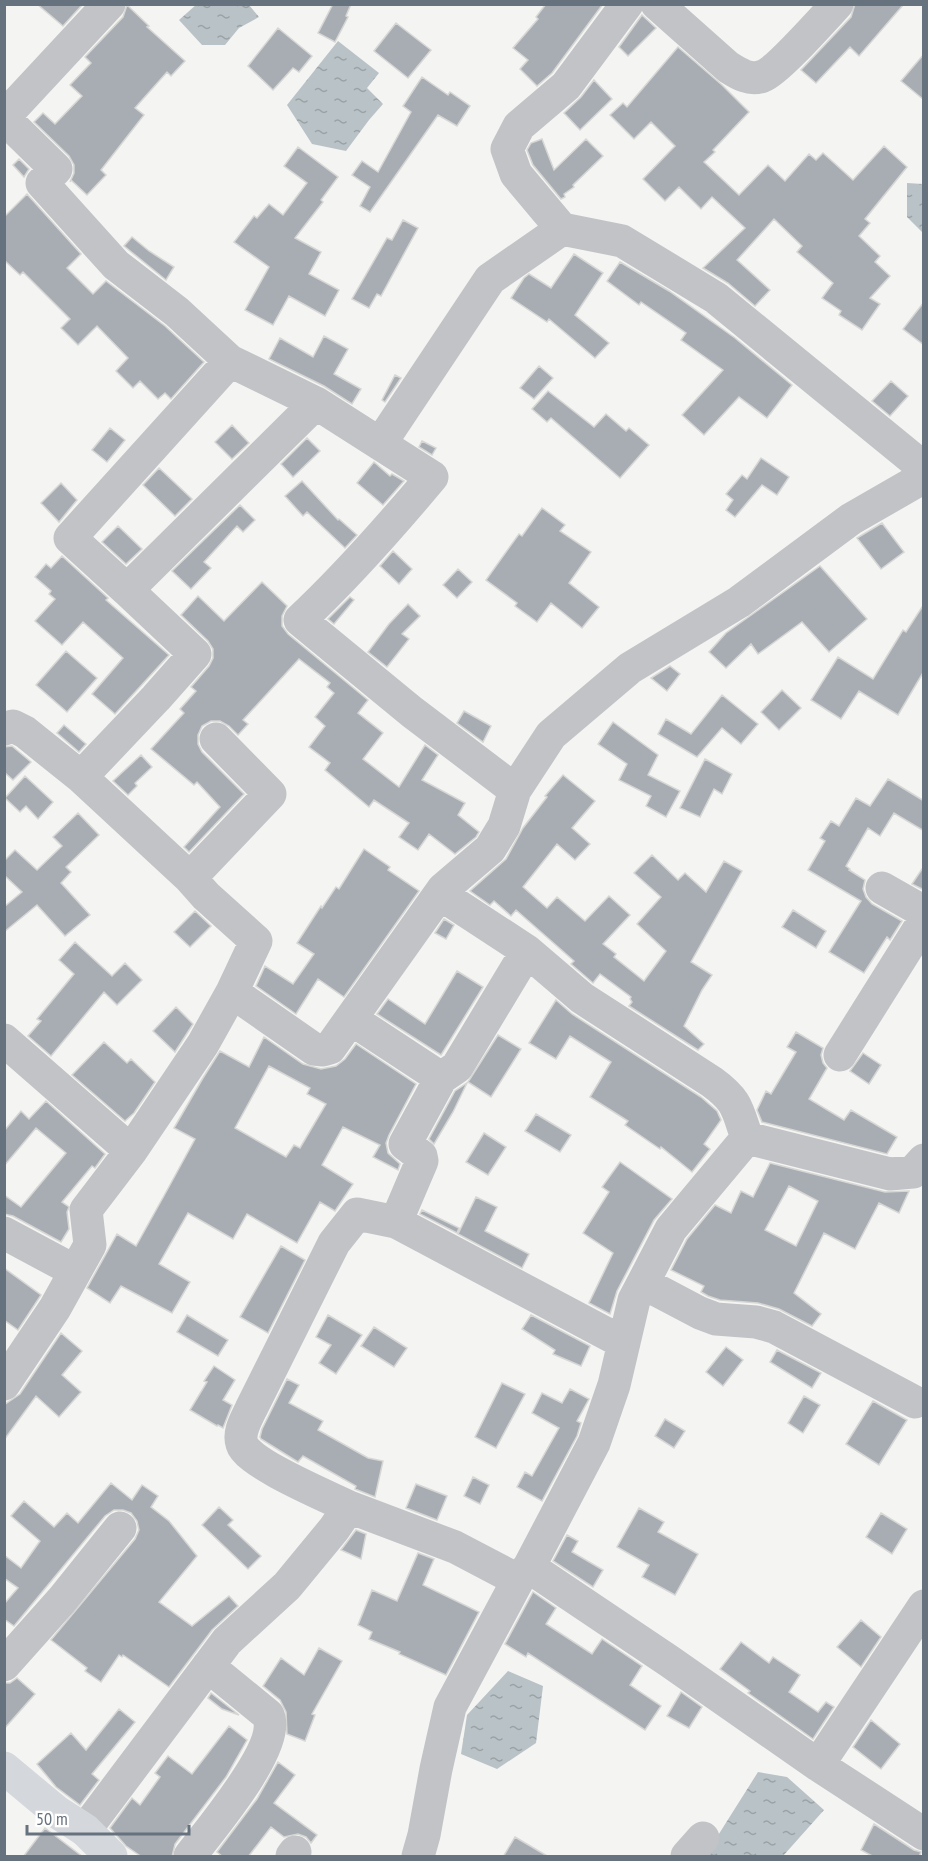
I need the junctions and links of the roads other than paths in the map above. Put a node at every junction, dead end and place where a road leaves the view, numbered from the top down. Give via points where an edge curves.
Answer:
1 (109, 4) edge
2 (627, 4) edge
3 (657, 4) edge
4 (837, 4) edge
5 (4, 118) edge
6 (562, 229) junction
7 (231, 362) junction
8 (316, 403) junction
9 (380, 444) junction
10 (924, 468) edge
11 (924, 477) edge
12 (127, 590) junction
13 (4, 729) edge
14 (216, 739) dead end
15 (81, 777) junction
16 (515, 790) junction
17 (190, 878) junction
18 (882, 888) dead end
19 (440, 894) junction
20 (924, 912) edge
21 (924, 921) edge
22 (527, 951) junction
23 (232, 992) junction
24 (351, 1019) junction
25 (4, 1040) edge
26 (840, 1055) dead end
27 (441, 1078) junction
28 (747, 1138) junction
29 (131, 1151) junction
30 (924, 1160) edge
31 (396, 1222) junction
32 (4, 1233) edge
33 (75, 1271) junction
34 (643, 1283) junction
35 (624, 1342) junction
36 (4, 1384) edge
37 (915, 1402) dead end
38 (349, 1507) junction
39 (120, 1528) dead end
40 (523, 1573) junction
41 (924, 1606) edge
42 (4, 1665) edge
43 (208, 1666) junction
44 (818, 1765) junction
45 (4, 1768) edge
46 (85, 1830) junction
47 (924, 1834) edge
48 (111, 1857) edge
49 (190, 1857) edge
50 (418, 1857) edge

1 - 5 street
2 - 6 street via 566,86 519,126 507,148 516,174
3 - 4 street via 729,67 753,78 765,76
5 - 7 street via 56,169 42,183 116,265 177,312
6 - 9 street via 490,279
6 - 10 street via 622,241 716,298
7 - 8 street
7 - 12 street via 70,538
8 - 9 street
8 - 12 street
9 - 16 street via 432,477 300,620
11 - 16 street via 851,519 740,602 630,668 551,735
12 - 15 street via 195,654
13 - 15 street via 13,726 25,732
14 - 17 street via 270,794
15 - 17 street
16 - 19 street via 504,826 490,849
17 - 23 street via 256,941
18 - 20 street
19 - 22 street
19 - 24 street
21 - 26 street
22 - 27 street via 457,1067
22 - 28 street via 582,998 729,1095
23 - 24 street via 323,1050 330,1047
23 - 29 street via 203,1044
24 - 27 street
25 - 29 street
27 - 31 street via 405,1144 422,1161
28 - 30 street via 890,1174 913,1172
28 - 34 street via 671,1229
29 - 33 street via 86,1210 90,1245
31 - 35 street
31 - 38 street via 357,1214 334,1243 240,1436 242,1447 250,1455
32 - 33 street
33 - 36 street
34 - 35 street via 634,1300
34 - 37 street via 716,1319 774,1327
35 - 40 street via 594,1443
38 - 40 street
38 - 43 street via 287,1586 227,1641
39 - 42 street
40 - 44 street via 669,1661
40 - 50 street via 450,1707
41 - 44 street
43 - 46 street
43 - 49 street via 268,1715 270,1722 267,1741 252,1771
44 - 47 street
45 - 46 main road
46 - 48 main road

